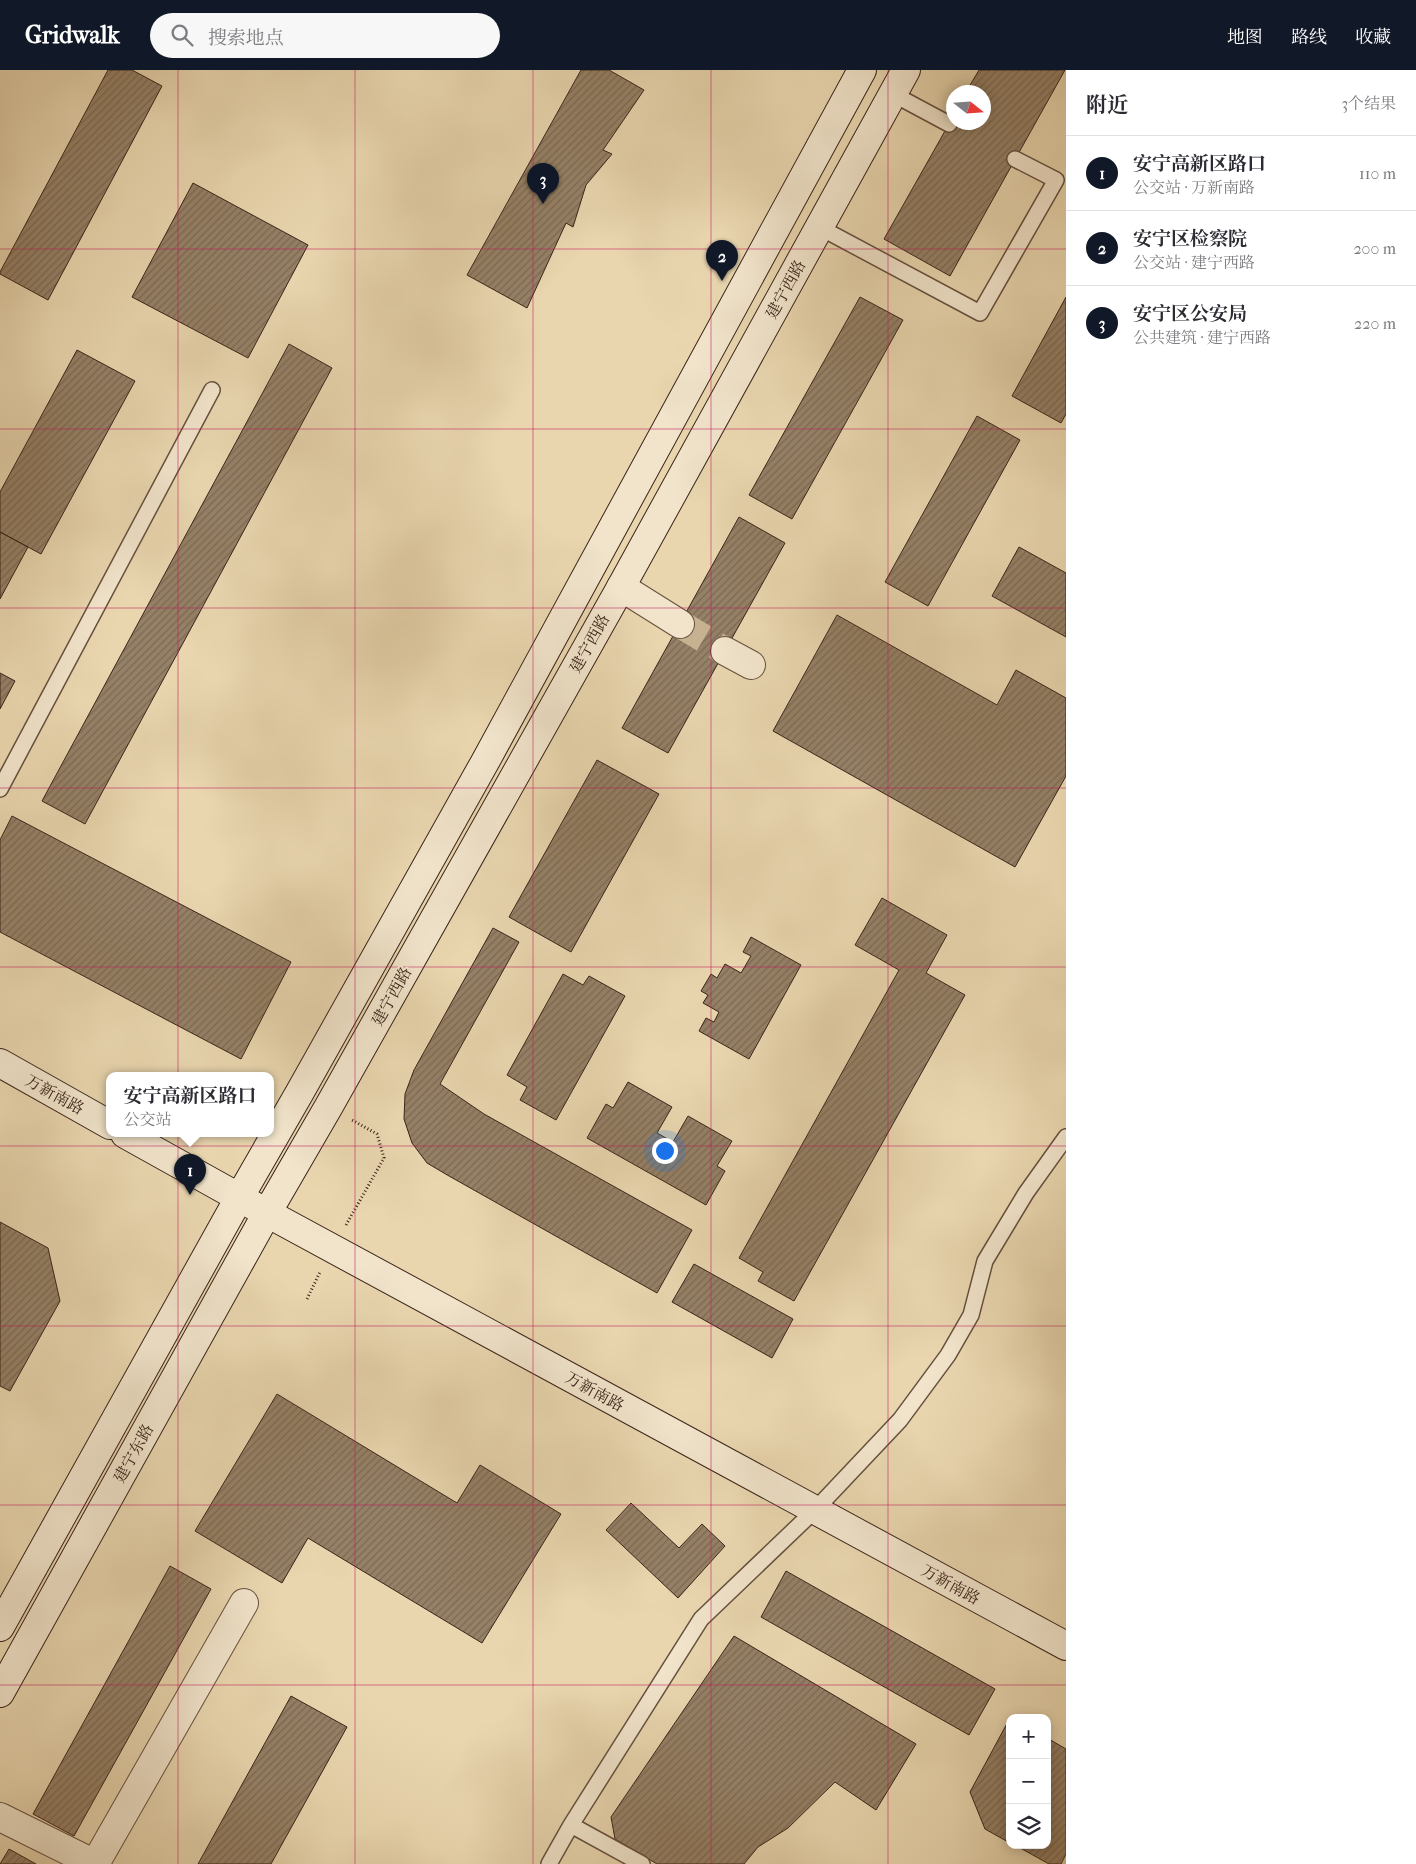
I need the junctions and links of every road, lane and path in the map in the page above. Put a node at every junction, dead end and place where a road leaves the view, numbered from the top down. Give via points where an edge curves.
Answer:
1 (862, 70) edge
2 (906, 70) edge
3 (893, 94) junction
4 (946, 122) edge
5 (1015, 159) dead end
6 (819, 227) junction
7 (212, 390) dead end
8 (621, 587) junction
9 (680, 624) tunnel mouth
10 (725, 651) tunnel mouth
11 (752, 665) dead end
12 (0, 789) edge
13 (0, 1063) edge
14 (329, 1106) junction
15 (106, 1123) edge
16 (274, 1136) edge
17 (130, 1137) edge
18 (274, 1137) edge
19 (1066, 1137) edge
20 (238, 1198) junction
21 (266, 1213) junction
22 (333, 1248) junction
23 (307, 1299) dead end
24 (815, 1510) junction
25 (244, 1604) dead end
26 (0, 1627) edge
27 (1066, 1646) edge
28 (0, 1693) edge
29 (0, 1817) edge
30 (571, 1825) junction
31 (95, 1864) edge
32 (549, 1864) edge
33 (642, 1864) edge

1 - 16 main road, 建宁西路 via 480,771
2 - 3 main road, 建宁西路
3 - 4 lane
3 - 6 main road, 建宁西路
5 - 6 lane via 1056,180 980,313
6 - 8 main road, 建宁西路
7 - 12 lane
8 - 9 main road
8 - 14 main road, 建宁西路
10 - 11 main road
13 - 15 main road, 万新南路
14 - 21 main road, 建宁西路
14 - 22 path via 377,1134 384,1158
17 - 20 main road, 万新南路
18 - 20 main road, 建宁西路
19 - 24 lane via 1026,1194 986,1261 971,1315 948,1355 900,1420
20 - 21 main road, 万新南路
20 - 26 main road, 建宁东路
21 - 22 main road, 万新南路
21 - 28 main road, 建宁东路
22 - 23 path
22 - 24 main road, 万新南路
24 - 27 main road, 万新南路
24 - 30 lane via 701,1619
25 - 31 main road
29 - 31 main road
30 - 32 lane
30 - 33 lane

